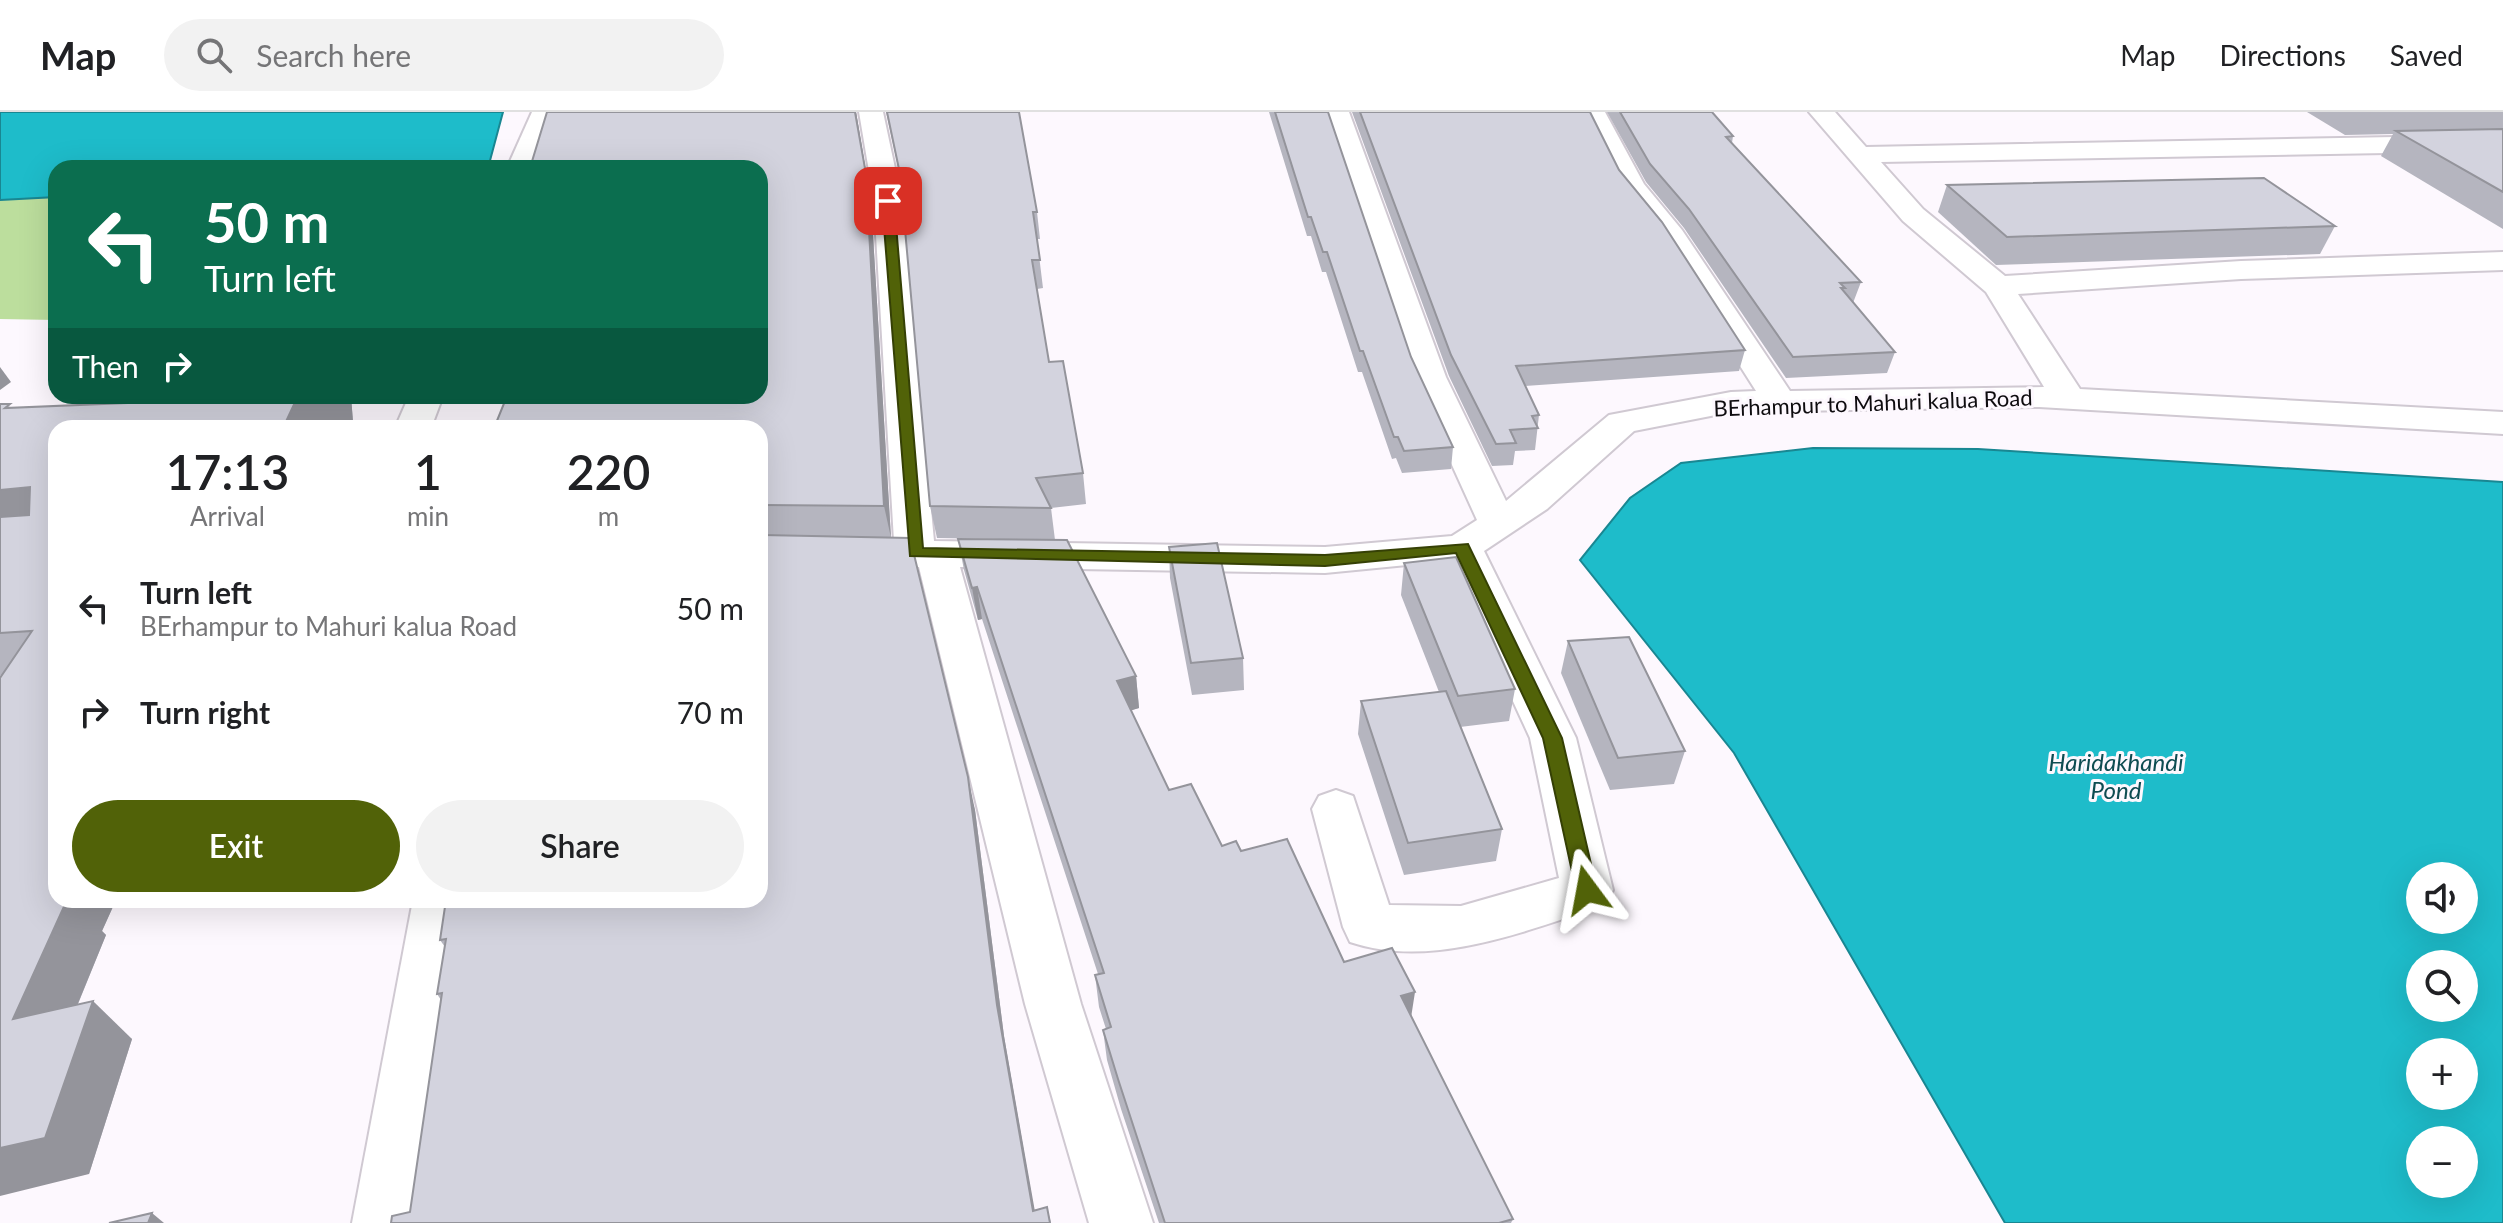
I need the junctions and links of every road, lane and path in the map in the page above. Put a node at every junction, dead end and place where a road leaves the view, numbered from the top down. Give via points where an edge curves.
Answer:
1 (544, 112) edge
2 (871, 112) edge
3 (1337, 112) edge
4 (1593, 112) edge
5 (1821, 112) edge
6 (2503, 143) edge
7 (1860, 155) junction
8 (523, 160) edge
9 (2503, 261) edge
10 (1998, 286) junction
11 (2069, 399) junction
12 (1780, 401) junction
13 (2503, 423) edge
14 (1480, 536) junction
15 (768, 552) edge
16 (926, 553) junction
17 (1336, 809) dead end
18 (438, 908) edge
19 (384, 1223) edge
20 (1121, 1223) edge

1 - 8 street
2 - 16 street via 888,201
3 - 14 street
4 - 12 street via 1632,187 1672,236
5 - 7 street
6 - 7 street
7 - 10 street via 1913,215
9 - 10 street
10 - 11 street
11 - 12 street, BErhampur to Mahuri kalua Road
11 - 13 street, BErhampur to Mahuri kalua Road
12 - 14 street, BErhampur to Mahuri kalua Road via 1731,402 1622,423 1533,501
14 - 16 street, BErhampur to Mahuri kalua Road via 1325,560
14 - 17 street via 1553,738 1587,890 1461,928 1369,927
15 - 16 street, BErhampur to Mahuri kalua Road
16 - 20 street via 1053,1004
18 - 19 street

